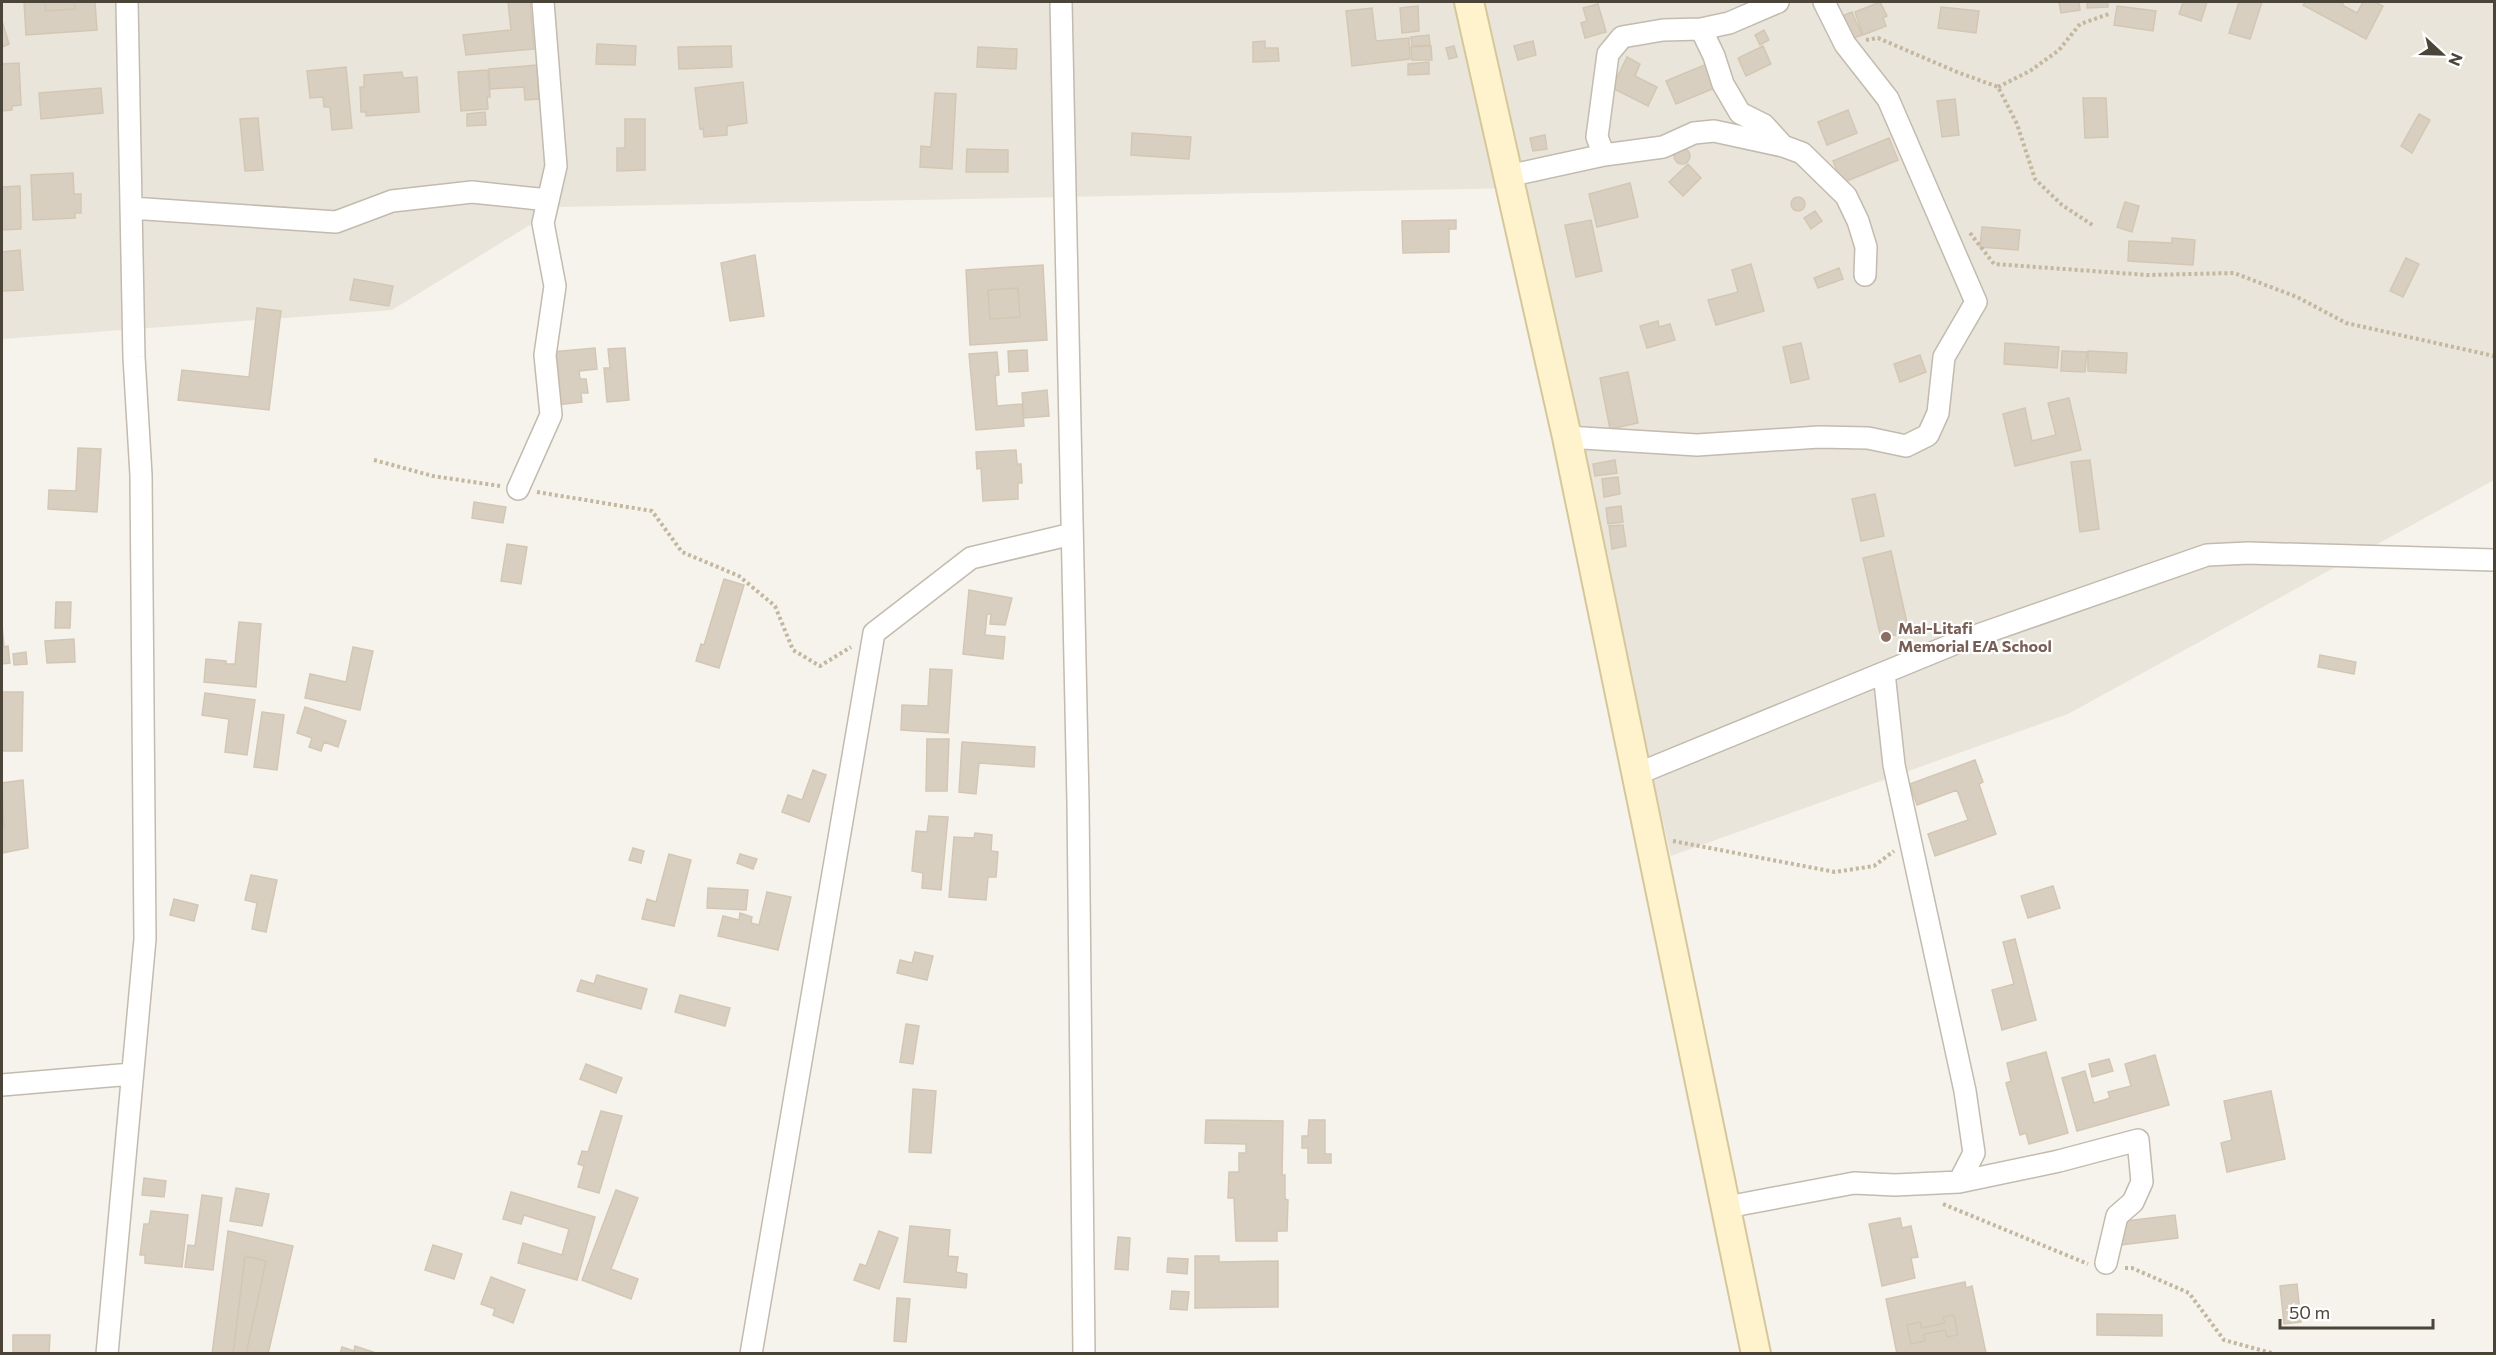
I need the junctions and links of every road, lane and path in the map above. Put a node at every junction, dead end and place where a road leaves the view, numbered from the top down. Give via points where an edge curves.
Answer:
1 (127, 2) edge
2 (543, 2) edge
3 (1061, 2) edge
4 (1469, 2) edge
5 (1778, 2) edge
6 (1824, 2) edge
7 (2109, 14) dead end
8 (1701, 29) junction
9 (1845, 44) junction
10 (1998, 87) junction
11 (1783, 146) junction
12 (1604, 155) junction
13 (1508, 176) junction
14 (548, 200) junction
15 (131, 208) junction
16 (2094, 226) dead end
17 (1967, 229) dead end
18 (1865, 275) dead end
19 (2494, 356) edge
20 (1567, 437) junction
21 (374, 460) dead end
22 (518, 489) junction
23 (1072, 534) junction
24 (2494, 560) edge
25 (874, 633) junction
26 (1884, 673) junction
27 (1637, 774) junction
28 (1650, 838) junction
29 (1909, 840) junction
30 (132, 1074) junction
31 (2, 1085) edge
32 (1959, 1182) junction
33 (1726, 1207) junction
34 (2106, 1263) dead end
35 (107, 1353) edge
36 (751, 1353) edge
37 (1084, 1353) edge
38 (1756, 1353) edge

1 - 15 street
2 - 14 street via 556,166
3 - 23 street
4 - 13 main road
5 - 8 street via 1729,23
6 - 9 street
7 - 10 path via 2080,24 2059,50
8 - 11 street via 1723,84 1740,113 1764,125
8 - 12 street via 1622,37 1608,54 1597,137
9 - 10 path via 1878,38
9 - 20 street via 1888,99 1976,302 1944,357 1938,413 1928,435 1906,446 1868,438 1697,445
10 - 16 path via 2017,124 2035,179 2062,205
11 - 12 street via 1714,131 1695,133 1663,147
11 - 18 street via 1802,153 1846,196 1866,248
12 - 13 street
13 - 20 main road
14 - 15 street via 472,192 392,201 336,222
14 - 22 street via 543,223 555,286 544,355 550,415
15 - 30 street via 141,475 145,939
17 - 19 path via 1994,264 2148,275 2234,273 2297,297 2346,322
20 - 27 main road
21 - 22 path via 433,476
22 - 25 path via 652,512 682,552 739,576 775,606 793,650 820,666
23 - 25 street via 971,558
23 - 37 street
24 - 26 street via 2207,555 1961,641
25 - 36 street
26 - 27 street
26 - 29 street via 1894,765
27 - 28 main road
28 - 29 path via 1835,872 1874,866
28 - 33 main road
29 - 32 street via 1970,1122 1974,1153
30 - 31 street
30 - 35 street
32 - 33 street via 1854,1183
32 - 34 street via 2138,1140 2142,1182 2133,1202 2117,1216
33 - 38 main road

